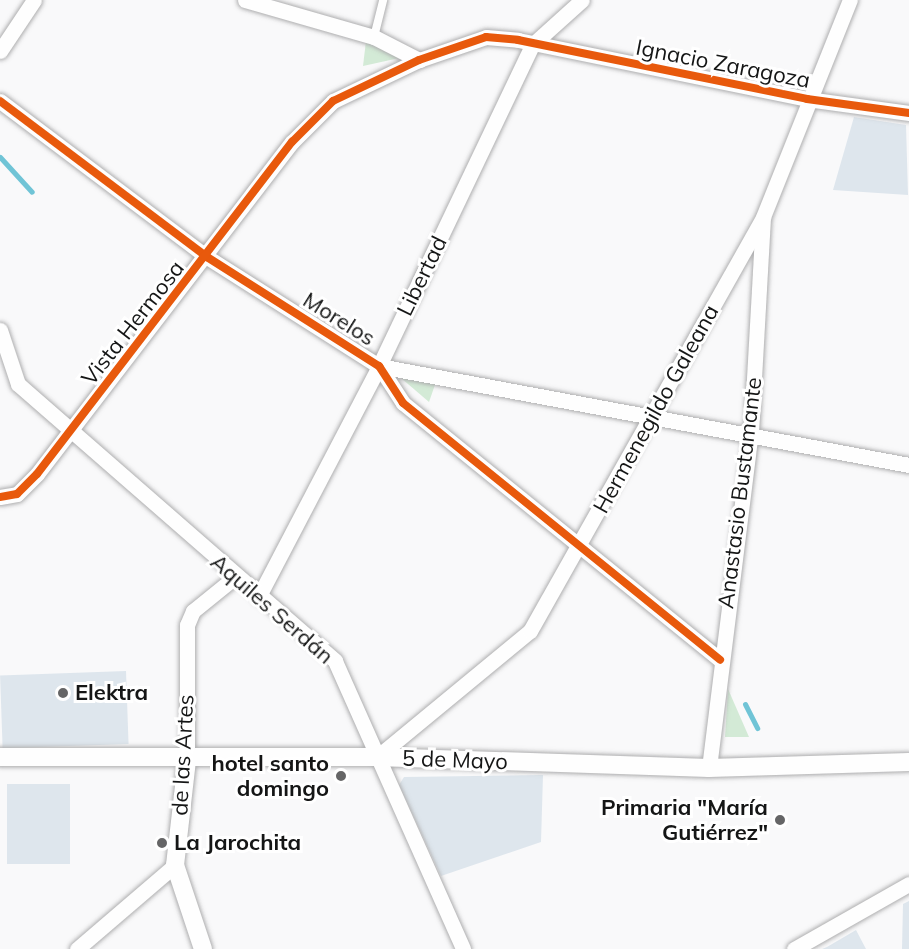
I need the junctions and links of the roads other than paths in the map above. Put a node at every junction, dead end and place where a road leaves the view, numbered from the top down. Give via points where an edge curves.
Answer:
1 (34, 0) edge
2 (245, 0) edge
3 (383, 0) edge
4 (582, 0) edge
5 (850, 0) edge
6 (374, 37) junction
7 (532, 45) junction
8 (0, 51) edge
9 (419, 60) junction
10 (807, 99) junction
11 (0, 101) edge
12 (909, 113) edge
13 (763, 217) junction
14 (207, 257) junction
15 (0, 330) edge
16 (379, 366) junction
17 (646, 419) junction
18 (72, 429) junction
19 (751, 432) junction
20 (909, 465) edge
21 (0, 497) edge
22 (579, 550) junction
23 (236, 577) junction
24 (259, 596) junction
25 (720, 660) junction
26 (0, 757) edge
27 (377, 757) junction
28 (187, 760) junction
29 (909, 762) edge
30 (709, 768) junction
31 (175, 865) junction
32 (909, 884) edge
33 (77, 949) edge
34 (203, 949) edge
35 (463, 949) edge
36 (794, 949) edge

1 - 8 street
2 - 6 street
3 - 6 lane
4 - 7 street, Libertad
5 - 10 street, Hermenegildo Galeana
6 - 9 street
7 - 9 street, Vista Hermosa via 486,38
7 - 10 street, Ignacio Zaragoza
7 - 16 street, Libertad
9 - 14 street, Vista Hermosa via 333,101 292,142
10 - 12 street, Ignacio Zaragoza
10 - 13 street, Hermenegildo Galeana
11 - 14 street, Morelos
13 - 17 street, Hermenegildo Galeana
13 - 19 street, Anastasio Bustamante
14 - 16 street, Morelos
14 - 18 street, Vista Hermosa
15 - 18 street, Aquiles Serdán via 18,384
16 - 17 street
16 - 22 street, Morelos via 403,404
16 - 24 street, Libertad
17 - 19 street
17 - 22 street, Hermenegildo Galeana
18 - 21 street, Vista Hermosa via 17,494
18 - 23 street, Aquiles Serdán
19 - 20 street
19 - 25 street, Anastasio Bustamante
22 - 25 street, Morelos
22 - 27 street, Hermenegildo Galeana via 530,631
23 - 24 street, Aquiles Serdán
23 - 28 street, de las Artes via 193,611 187,626
24 - 27 street, Aquiles Serdán via 335,661
25 - 30 street, Anastasio Bustamante
26 - 28 street, 5 de Mayo
27 - 28 street, 5 de Mayo
27 - 30 street, 5 de Mayo
27 - 35 street, Aquiles Serdán
28 - 31 street, de las Artes
29 - 30 street, 5 de Mayo
31 - 33 street
31 - 34 street, de las Artes
32 - 36 street

